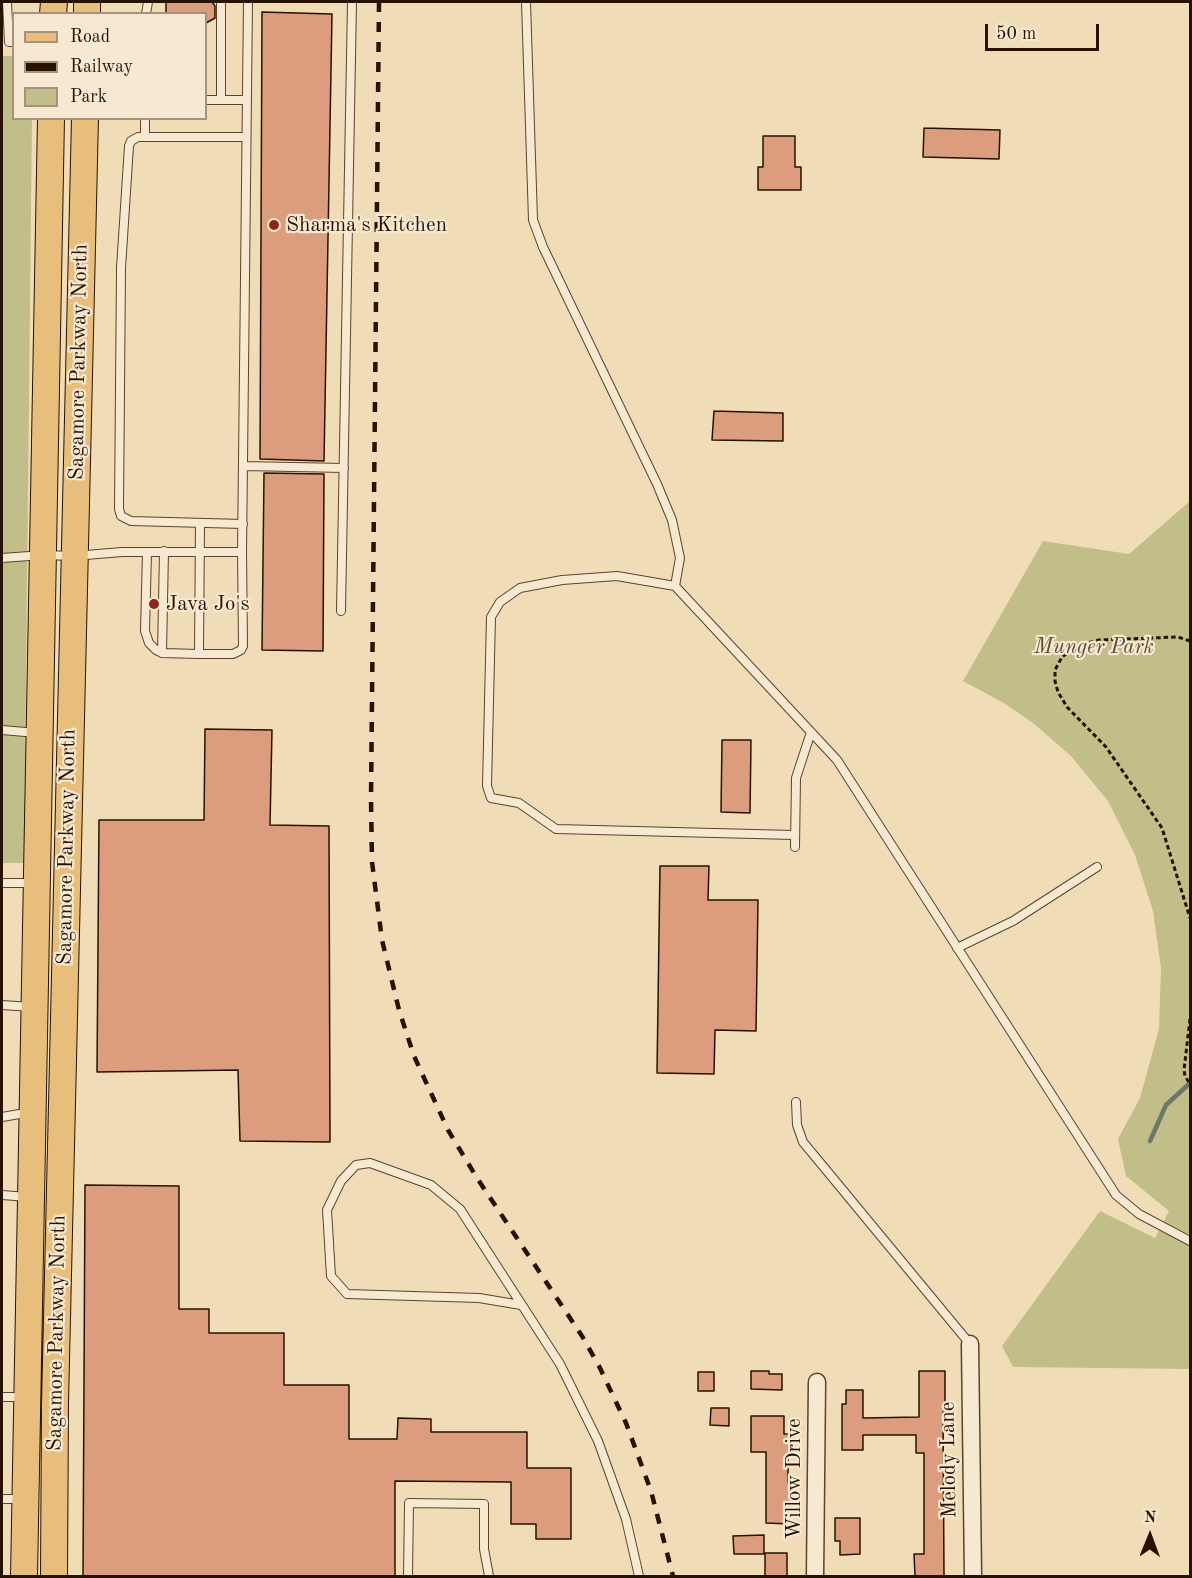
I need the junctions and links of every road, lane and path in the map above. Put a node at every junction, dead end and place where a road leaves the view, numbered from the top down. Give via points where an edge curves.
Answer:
1 (6, 2) edge
2 (221, 2) edge
3 (248, 2) edge
4 (352, 2) edge
5 (526, 2) edge
6 (12, 42) edge
7 (207, 100) edge
8 (221, 100) junction
9 (247, 100) junction
10 (51, 120) edge
11 (84, 120) edge
12 (145, 120) edge
13 (145, 137) junction
14 (246, 137) junction
15 (243, 466) junction
16 (344, 468) junction
17 (200, 523) junction
18 (243, 524) junction
19 (200, 550) junction
20 (164, 551) junction
21 (147, 552) junction
22 (243, 552) junction
23 (43, 555) junction
24 (74, 556) junction
25 (2, 558) edge
26 (675, 586) junction
27 (341, 611) dead end
28 (1191, 641) edge
29 (162, 653) junction
30 (199, 654) junction
31 (2, 730) edge
32 (811, 732) junction
33 (40, 733) junction
34 (794, 835) junction
35 (795, 847) dead end
36 (1097, 867) dead end
37 (2, 882) edge
38 (37, 883) junction
39 (1191, 918) edge
40 (957, 948) junction
41 (2, 1005) edge
42 (35, 1007) junction
43 (1191, 1019) edge
44 (1189, 1083) edge
45 (796, 1102) dead end
46 (33, 1112) junction
47 (2, 1116) edge
48 (2, 1195) edge
49 (31, 1198) junction
50 (1191, 1241) edge
51 (521, 1305) junction
52 (970, 1344) joint
53 (817, 1382) dead end
54 (2, 1397) edge
55 (28, 1397) junction
56 (14, 1499) edge
57 (24, 1576) edge
58 (54, 1576) edge
59 (408, 1576) edge
60 (489, 1576) edge
61 (639, 1576) edge
62 (815, 1576) edge
63 (974, 1576) edge

1 - 6 lane
2 - 8 lane
3 - 9 lane
4 - 16 lane
5 - 26 lane via 533,220 672,520 680,558
7 - 8 lane
8 - 9 lane
9 - 14 lane
10 - 23 main road, Sagamore Parkway North
11 - 24 main road, Sagamore Parkway North
12 - 13 lane
13 - 14 lane
13 - 17 lane via 134,138 129,146 121,264 119,509 121,516 131,520
14 - 15 lane
15 - 16 lane
15 - 18 lane
16 - 27 lane
17 - 18 lane
17 - 19 lane
18 - 22 lane
19 - 20 lane
19 - 22 lane
19 - 30 lane
20 - 21 lane
20 - 29 lane
21 - 24 lane
21 - 29 lane via 145,631 149,643
22 - 30 lane via 243,646 233,654
23 - 24 lane
23 - 25 lane
23 - 33 main road, Sagamore Parkway North
24 - 58 main road, Sagamore Parkway North
26 - 32 lane
26 - 34 lane via 617,576 562,580 520,588 500,602 491,617 486,786 491,798 519,803 556,829
28 - 39 path via 1178,637 1099,640 1077,646 1062,657 1054,681 1067,707 1106,747 1162,828
29 - 30 lane
31 - 33 lane
32 - 34 lane via 796,778
32 - 40 lane via 837,760
33 - 38 main road, Sagamore Parkway North
34 - 35 lane
36 - 40 lane via 1013,921
37 - 38 lane
38 - 42 main road, Sagamore Parkway North
40 - 50 lane via 1116,1195 1139,1214
41 - 42 lane
42 - 46 main road, Sagamore Parkway North
43 - 44 path via 1184,1070
45 - 52 lane via 803,1142
46 - 47 lane
46 - 49 main road, Sagamore Parkway North
48 - 49 lane
49 - 55 main road, Sagamore Parkway North
51 - 51 lane via 460,1209 431,1185 370,1163 356,1166 341,1181 327,1210 331,1276 346,1294 479,1298
51 - 61 lane via 560,1364 598,1441 626,1519
52 - 63 street, Melody Lane
53 - 62 street, Willow Drive
54 - 55 lane
55 - 56 main road, Sagamore Parkway North
56 - 57 main road, Sagamore Parkway North
59 - 60 lane via 409,1503 484,1504 484,1550

